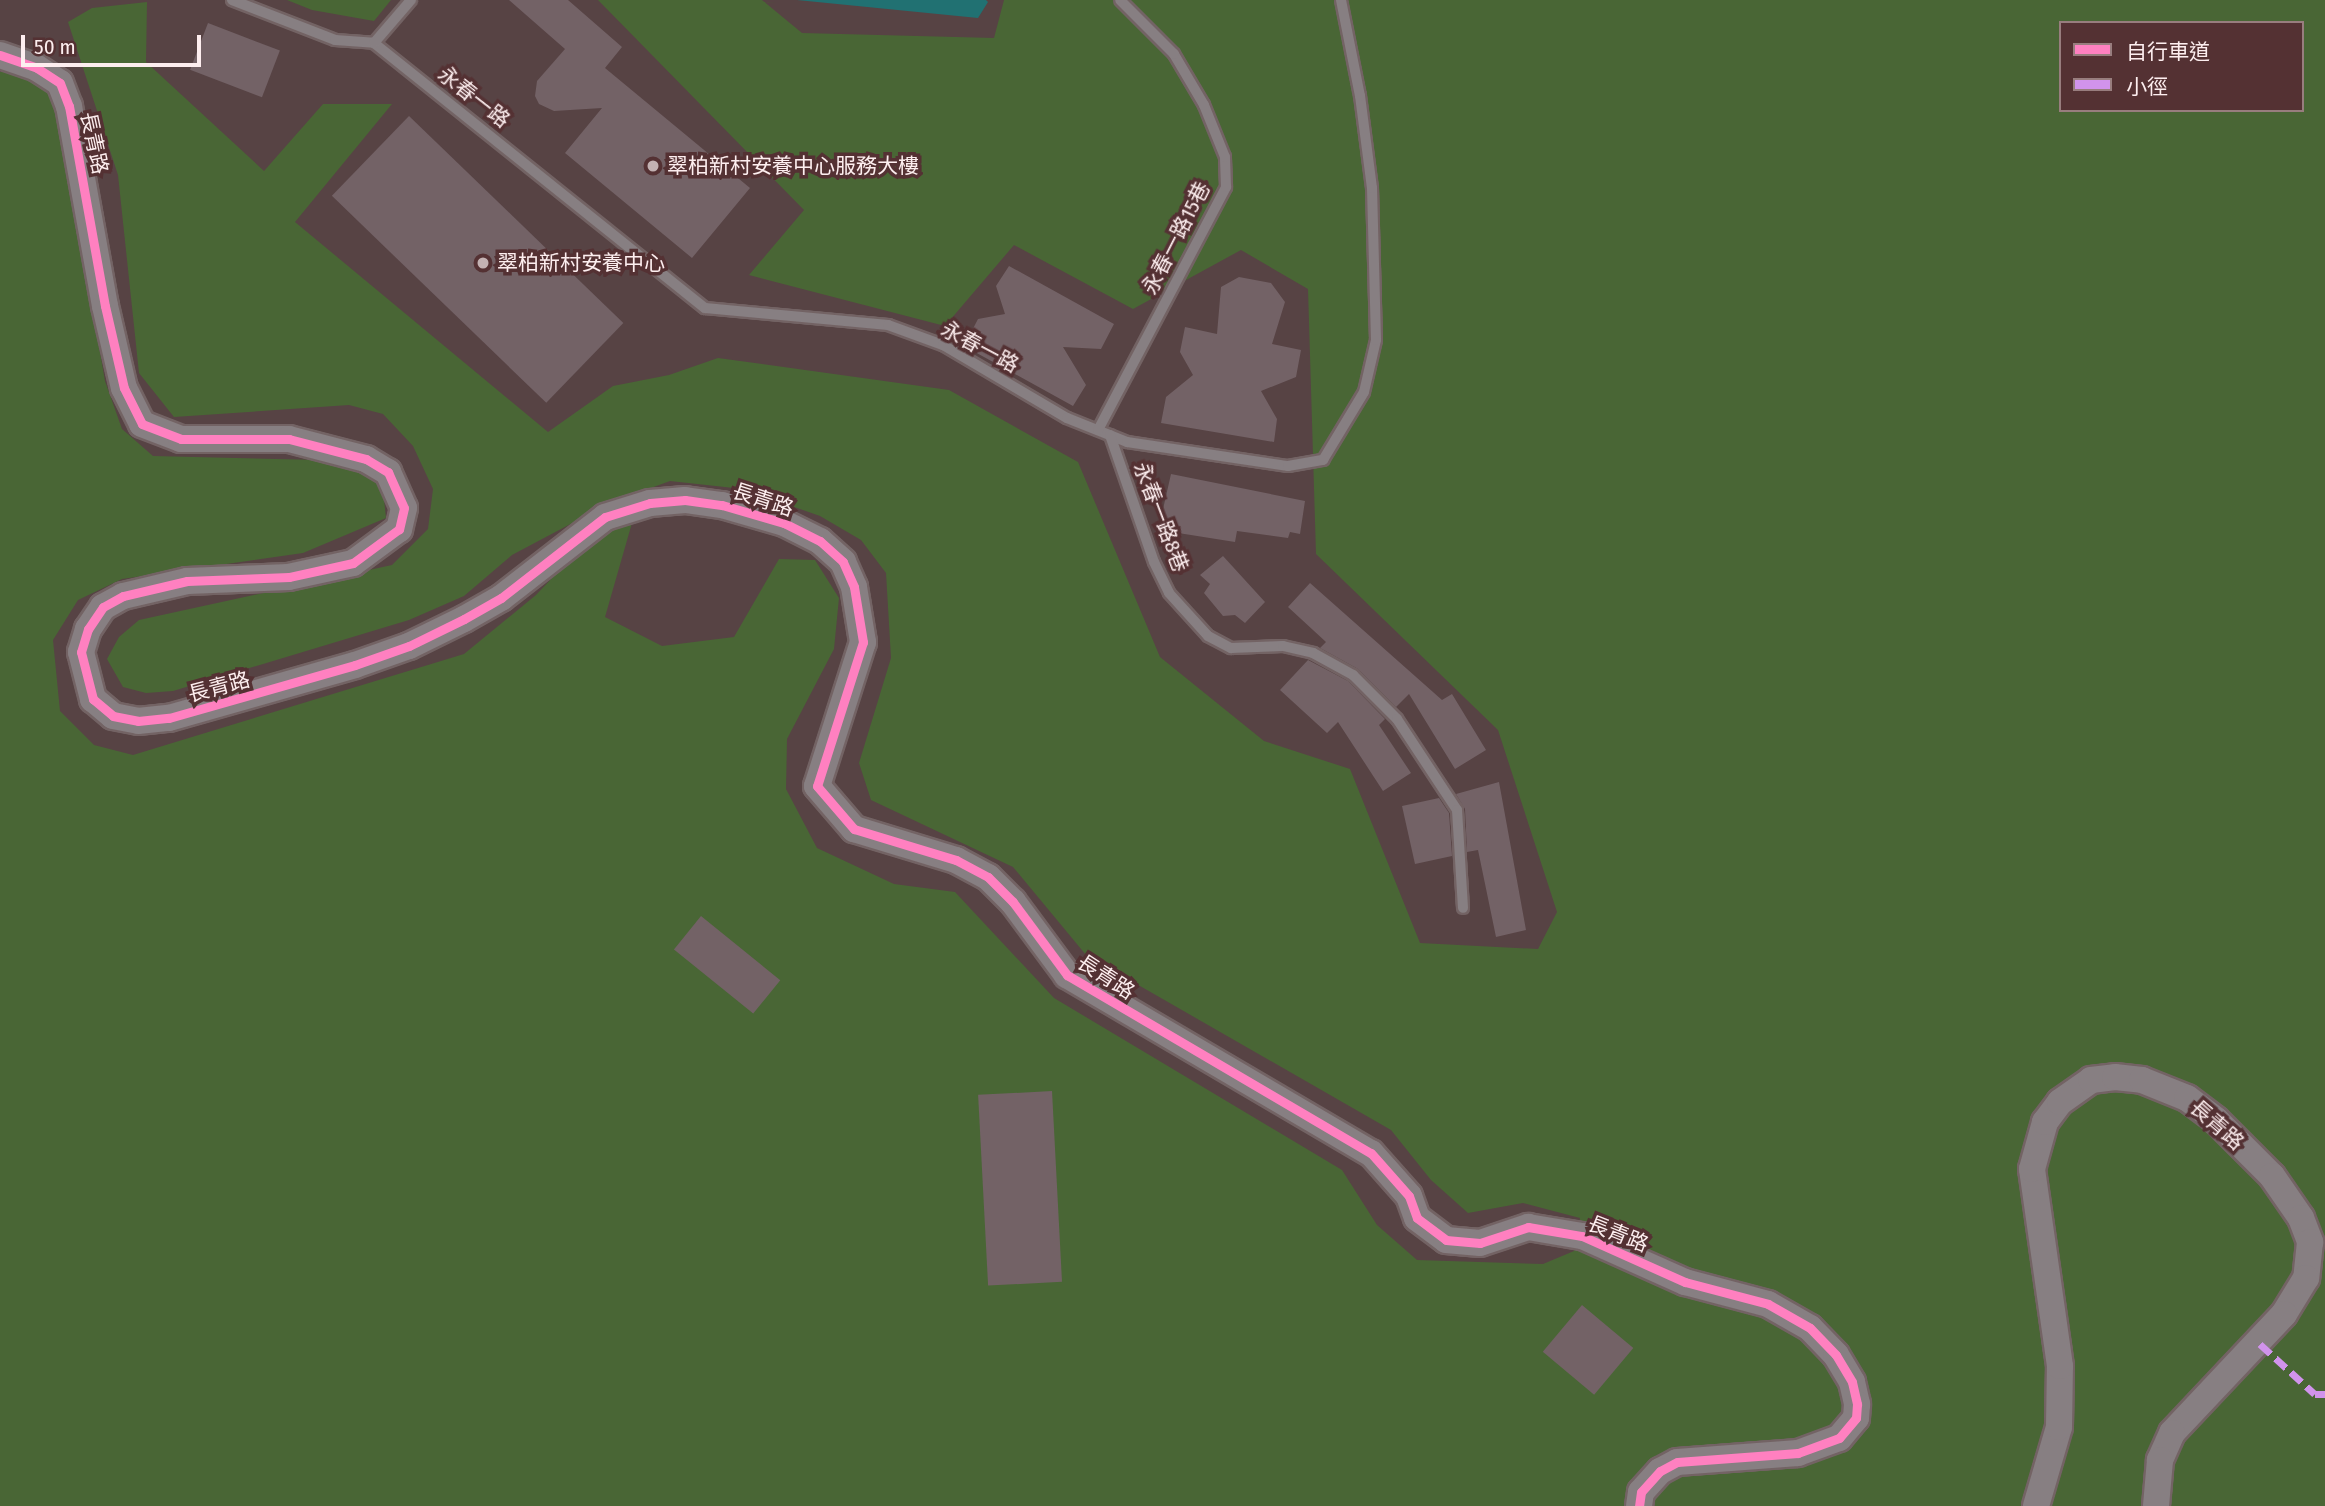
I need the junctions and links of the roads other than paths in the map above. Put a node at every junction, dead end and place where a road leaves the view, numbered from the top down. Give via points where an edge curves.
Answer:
1 (232, 0) edge
2 (411, 0) edge
3 (1120, 0) edge
4 (1341, 0) edge
5 (374, 43) junction
6 (0, 55) edge
7 (1098, 430) junction
8 (1110, 435) junction
9 (1463, 908) dead end
10 (1639, 1506) edge
11 (2036, 1506) edge
12 (2156, 1506) edge

1 - 5 lane via 335,40
2 - 5 lane
3 - 7 lane, 永春一路15巷 via 1174,54 1204,105 1225,157 1226,187
4 - 8 lane, 永春一路 via 1360,96 1372,201 1376,340 1364,392 1323,460 1288,466 1179,451
5 - 7 lane, 永春一路 via 705,308 888,325 943,345 1067,418
6 - 10 street, 長青路 via 37,68 60,83 69,106 105,306 124,388 142,424 181,439 289,439 345,452 388,472 404,508 399,529 353,563 289,577 187,581 123,596 103,607 88,629 82,652 93,699 113,716 138,721 169,718 355,666 464,619 500,598 605,517 650,503 685,500 722,505 784,523 820,541 843,562 861,613 863,642 817,786 854,829 956,860 988,877 1013,902 1067,975 1371,1153 1409,1196 1417,1218 1446,1240 1480,1243 1528,1227 1582,1236 1685,1282 1768,1304 1810,1328 1836,1355 1853,1382 1857,1404 1856,1418 1839,1438 1798,1453 1678,1462 1660,1471 1642,1492
7 - 8 lane, 永春一路
8 - 9 lane, 永春一路8巷 via 1169,593 1208,636 1231,648 1283,646 1313,653 1353,675 1397,719 1457,810
11 - 12 street, 長青路 via 2059,1427 2060,1366 2032,1169 2045,1122 2060,1102 2091,1080 2115,1077 2143,1080 2187,1098 2216,1120 2272,1177 2301,1218 2310,1242 2306,1278 2284,1314 2172,1433 2160,1460

